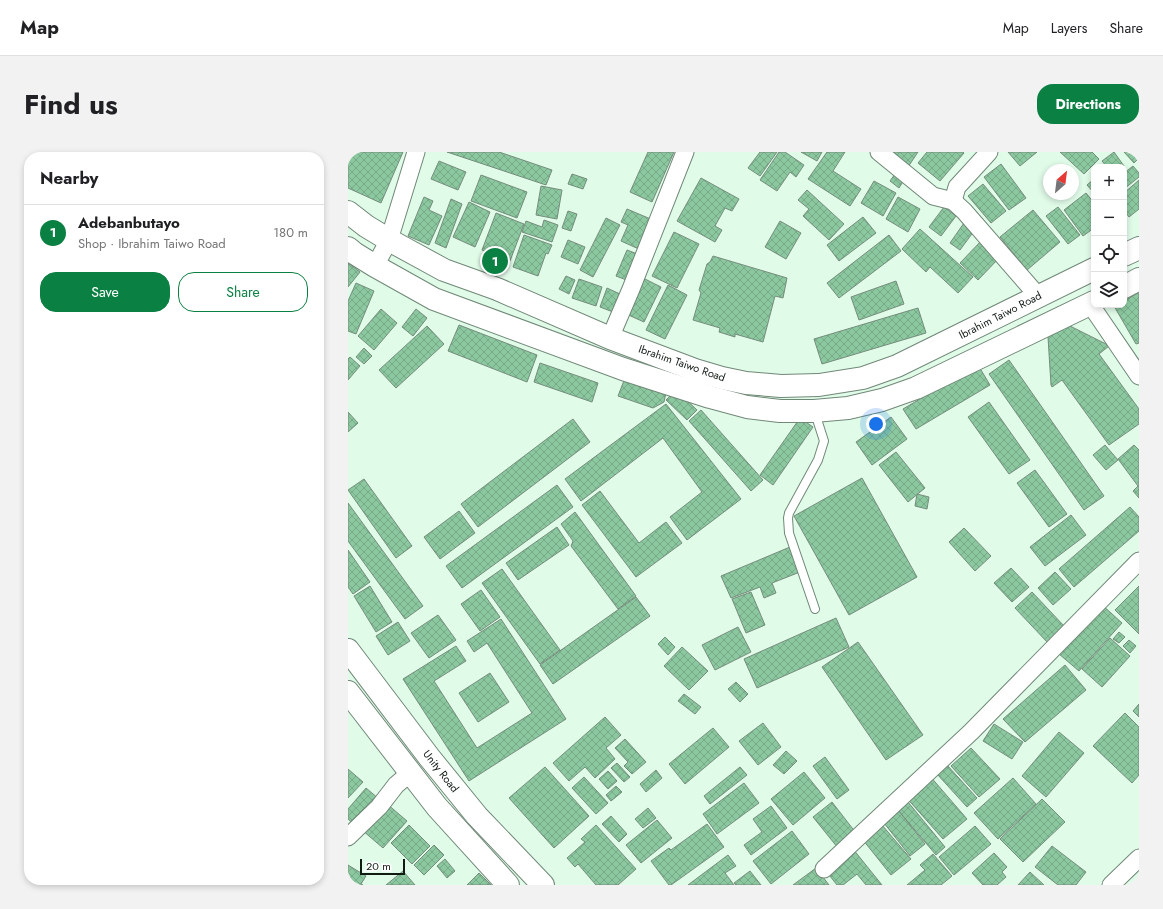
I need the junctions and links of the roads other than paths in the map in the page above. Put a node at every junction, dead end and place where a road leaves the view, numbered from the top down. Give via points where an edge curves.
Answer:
1 (416, 152) edge
2 (686, 152) edge
3 (879, 152) edge
4 (989, 152) edge
5 (953, 201) junction
6 (348, 212) edge
7 (389, 240) junction
8 (348, 248) edge
9 (1139, 248) edge
10 (1127, 254) edge
11 (374, 266) junction
12 (1091, 270) edge
13 (1139, 279) edge
14 (1127, 285) edge
15 (1038, 296) junction
16 (1091, 303) edge
17 (1095, 308) edge
18 (610, 338) junction
19 (1139, 376) edge
20 (814, 411) junction
21 (1139, 561) edge
22 (815, 610) dead end
23 (348, 650) edge
24 (348, 692) edge
25 (410, 773) junction
26 (348, 837) edge
27 (500, 840) junction
28 (483, 856) junction
29 (1139, 858) edge
30 (824, 869) dead end
31 (508, 885) edge
32 (543, 885) edge
33 (1111, 885) edge

1 - 7 street
2 - 18 street
3 - 5 street via 933,196
4 - 5 street via 957,187
5 - 15 street
6 - 7 main road, Ibrahim Taiwo Road
7 - 11 street
7 - 18 main road, Ibrahim Taiwo Road via 444,270 497,289
8 - 11 main road, Ibrahim Taiwo Road
9 - 10 main road
11 - 20 main road, Ibrahim Taiwo Road via 434,299 631,371 747,407 780,411
12 - 15 main road, Ibrahim Taiwo Road
13 - 14 main road
15 - 18 main road, Ibrahim Taiwo Road via 897,366 863,378 819,385 781,386 738,382 695,370
16 - 20 main road, Ibrahim Taiwo Road via 916,388 848,408
17 - 19 street
20 - 22 lane via 824,441 818,460 788,518 789,533
21 - 30 street via 971,732
23 - 27 main road, Unity Road via 477,816
24 - 25 main road
25 - 26 street
25 - 28 main road via 437,807
27 - 28 main road
27 - 32 main road, Unity Road
28 - 31 main road
29 - 33 street

